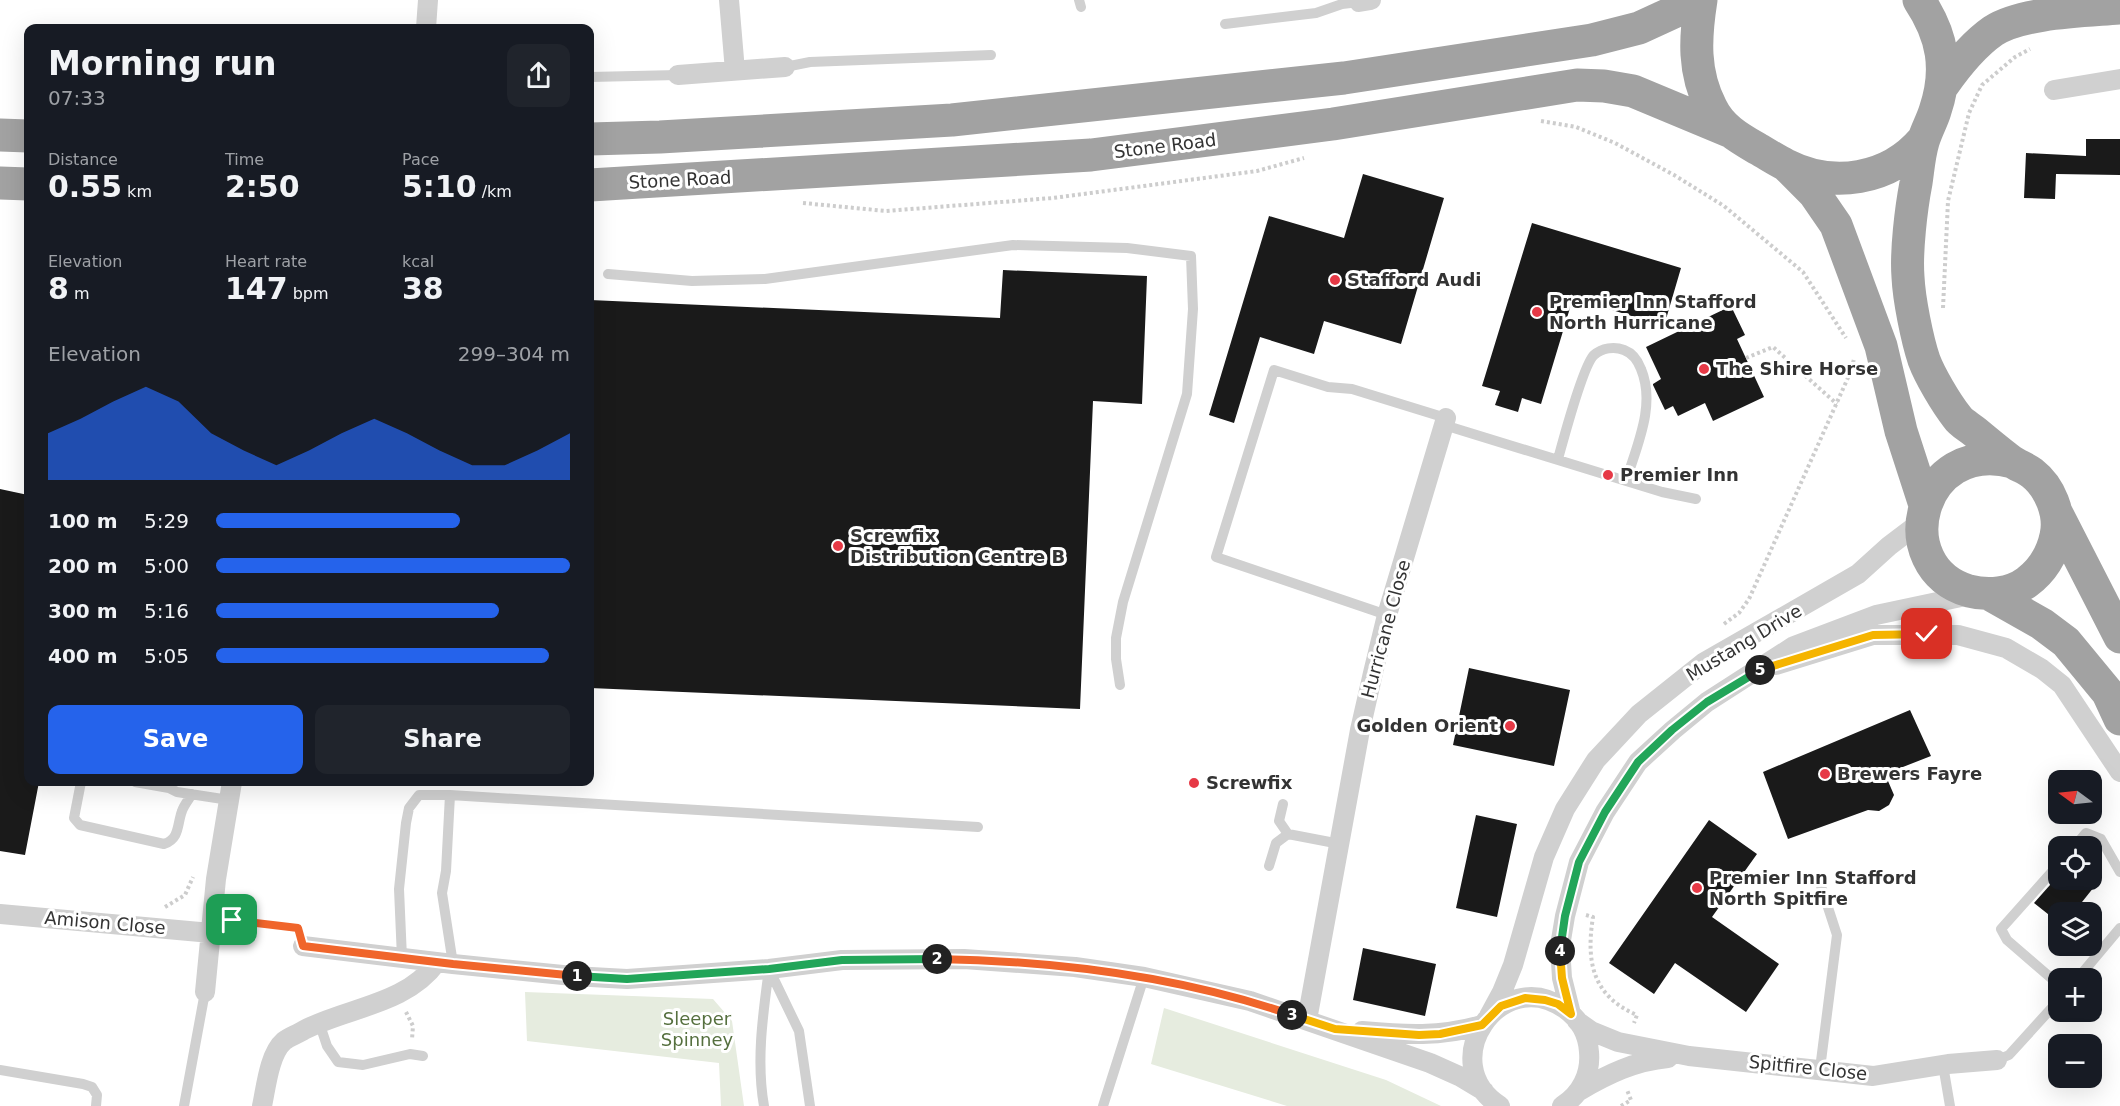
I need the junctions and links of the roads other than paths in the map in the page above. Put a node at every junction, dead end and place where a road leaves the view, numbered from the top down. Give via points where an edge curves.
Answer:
1 (428, 0) edge
2 (729, 0) edge
3 (1700, 0) edge
4 (1919, 0) edge
5 (1365, 1) edge
6 (2120, 8) edge
7 (426, 24) edge
8 (1225, 24) dead end
9 (991, 55) dead end
10 (785, 67) joint
11 (735, 71) junction
12 (678, 75) joint
13 (594, 77) edge
14 (2120, 80) edge
15 (1943, 85) junction
16 (2054, 90) dead end
17 (1729, 131) junction
18 (0, 135) edge
19 (24, 136) edge
20 (594, 139) edge
21 (1923, 140) junction
22 (1788, 166) junction
23 (0, 183) edge
24 (24, 184) edge
25 (594, 185) edge
26 (609, 274) dead end
27 (1445, 421) junction
28 (1558, 459) junction
29 (2013, 462) junction
30 (1626, 481) junction
31 (1696, 499) dead end
32 (2056, 512) junction
33 (1923, 513) junction
34 (1984, 594) junction
35 (1387, 615) junction
36 (2120, 637) edge
37 (1758, 671) junction
38 (1120, 685) dead end
39 (2120, 719) edge
40 (2120, 772) edge
41 (80, 786) edge
42 (169, 786) edge
43 (230, 790) edge
44 (192, 794) junction
45 (450, 795) junction
46 (1283, 804) dead end
47 (978, 827) dead end
48 (1288, 834) junction
49 (2102, 839) edge
50 (1340, 844) junction
51 (1269, 866) dead end
52 (2120, 872) edge
53 (2048, 876) edge
54 (1821, 886) dead end
55 (0, 914) edge
56 (2120, 928) edge
57 (211, 933) junction
58 (303, 946) road end
59 (402, 958) junction
60 (445, 963) junction
61 (2086, 968) edge
62 (769, 969) junction
63 (2048, 976) edge
64 (1144, 977) junction
65 (205, 992) joint
66 (2048, 1012) edge
67 (1574, 1018) junction
68 (1307, 1020) junction
69 (1486, 1020) junction
70 (319, 1022) junction
71 (1335, 1029) junction
72 (423, 1056) dead end
73 (1689, 1056) junction
74 (1997, 1060) joint
75 (1943, 1065) junction
76 (1820, 1069) junction
77 (0, 1071) edge
78 (1579, 1090) junction
79 (1484, 1091) junction
80 (96, 1106) edge
81 (184, 1106) edge
82 (262, 1106) edge
83 (764, 1106) edge
84 (810, 1106) edge
85 (1102, 1106) edge
86 (1500, 1106) edge
87 (1563, 1106) edge
88 (1950, 1106) edge

1 - 7 street
2 - 11 street
3 - 17 highway via 1696,65 1711,109
3 - 20 highway via 1639,28 1592,40 1344,78 952,120
4 - 15 highway via 1942,48
5 - 8 lane via 1316,13
6 - 15 highway via 2014,21 1974,47
9 - 10 lane via 810,62
10 - 11 street
11 - 12 street
12 - 13 lane
14 - 16 street
15 - 21 highway
17 - 22 highway
17 - 25 highway, Stone Road via 1633,91 1577,85 1333,124 1091,155
18 - 19 highway
21 - 22 highway via 1911,155 1871,174 1822,177
21 - 29 highway via 1908,276 1925,362 1957,418
22 - 33 highway via 1814,193 1836,225 1881,346
23 - 24 highway
26 - 38 lane via 692,281 765,279 1012,245 1127,248 1191,256 1193,309 1187,394 1123,602 1116,638
27 - 28 lane
27 - 35 street, Hurricane Close
27 - 35 lane via 1352,389 1328,387 1274,370 1216,557
28 - 30 lane
28 - 30 lane via 1593,356 1606,348 1619,348 1630,352 1647,382 1646,411
29 - 32 highway via 2033,474 2048,491
29 - 33 highway via 1986,458 1960,465 1938,482
30 - 31 lane
32 - 34 highway via 2058,530 2054,546 2036,576 2006,592
32 - 36 highway
33 - 34 highway via 1924,546 1936,568 1955,585
33 - 69 street, Mustang Drive via 1858,574 1703,663 1639,714 1596,760 1565,809 1544,857 1514,965
34 - 37 street, Mustang Drive via 1876,615 1794,646
34 - 39 highway via 2042,624 2066,642 2108,693
35 - 50 street, Hurricane Close via 1360,730
37 - 40 street, Mustang Drive via 1873,635 1959,635 1981,640 2024,657 2062,685
37 - 67 street, Mustang Drive via 1707,702 1672,730 1638,762 1605,812 1579,862 1561,936 1562,978
41 - 44 lane via 74,818 80,825 164,844 176,836 182,810
42 - 44 lane via 177,792
43 - 44 lane
43 - 57 street
45 - 47 lane
45 - 59 lane via 419,795 410,808 399,889
45 - 60 lane via 442,892
46 - 48 lane via 1279,821
48 - 50 lane
48 - 51 lane via 1276,843
49 - 52 lane
50 - 68 street, Hurricane Close
53 - 63 lane via 2001,929 2020,953
54 - 76 lane via 1837,934
55 - 57 street, Amison Close
56 - 61 lane
57 - 65 street
58 - 59 street
59 - 60 street
60 - 62 street via 627,979
60 - 70 street via 388,999
62 - 64 street via 842,960 943,959 1075,967
62 - 83 lane via 761,1026
62 - 84 lane via 799,1031
64 - 68 street via 1250,1001
64 - 85 lane
65 - 81 lane
66 - 74 lane via 2009,1054
67 - 69 street, Spitfire Close via 1558,1004 1525,998 1501,1006
67 - 73 street, Spitfire Close via 1618,1042
67 - 78 street, Mustang Drive via 1585,1034 1590,1058
68 - 71 street
69 - 71 street, Spitfire Close via 1440,1034
69 - 79 street, Mustang Drive via 1473,1055
70 - 72 lane via 327,1046 338,1062 363,1065 410,1054
70 - 82 street via 283,1042 270,1065
71 - 79 street via 1430,1063
73 - 76 street, Spitfire Close
73 - 78 street, Spitfire Close via 1646,1060
74 - 75 street, Spitfire Close
75 - 76 street, Spitfire Close via 1873,1076
75 - 88 lane
77 - 80 lane via 83,1084 97,1095
78 - 87 street
79 - 86 street

